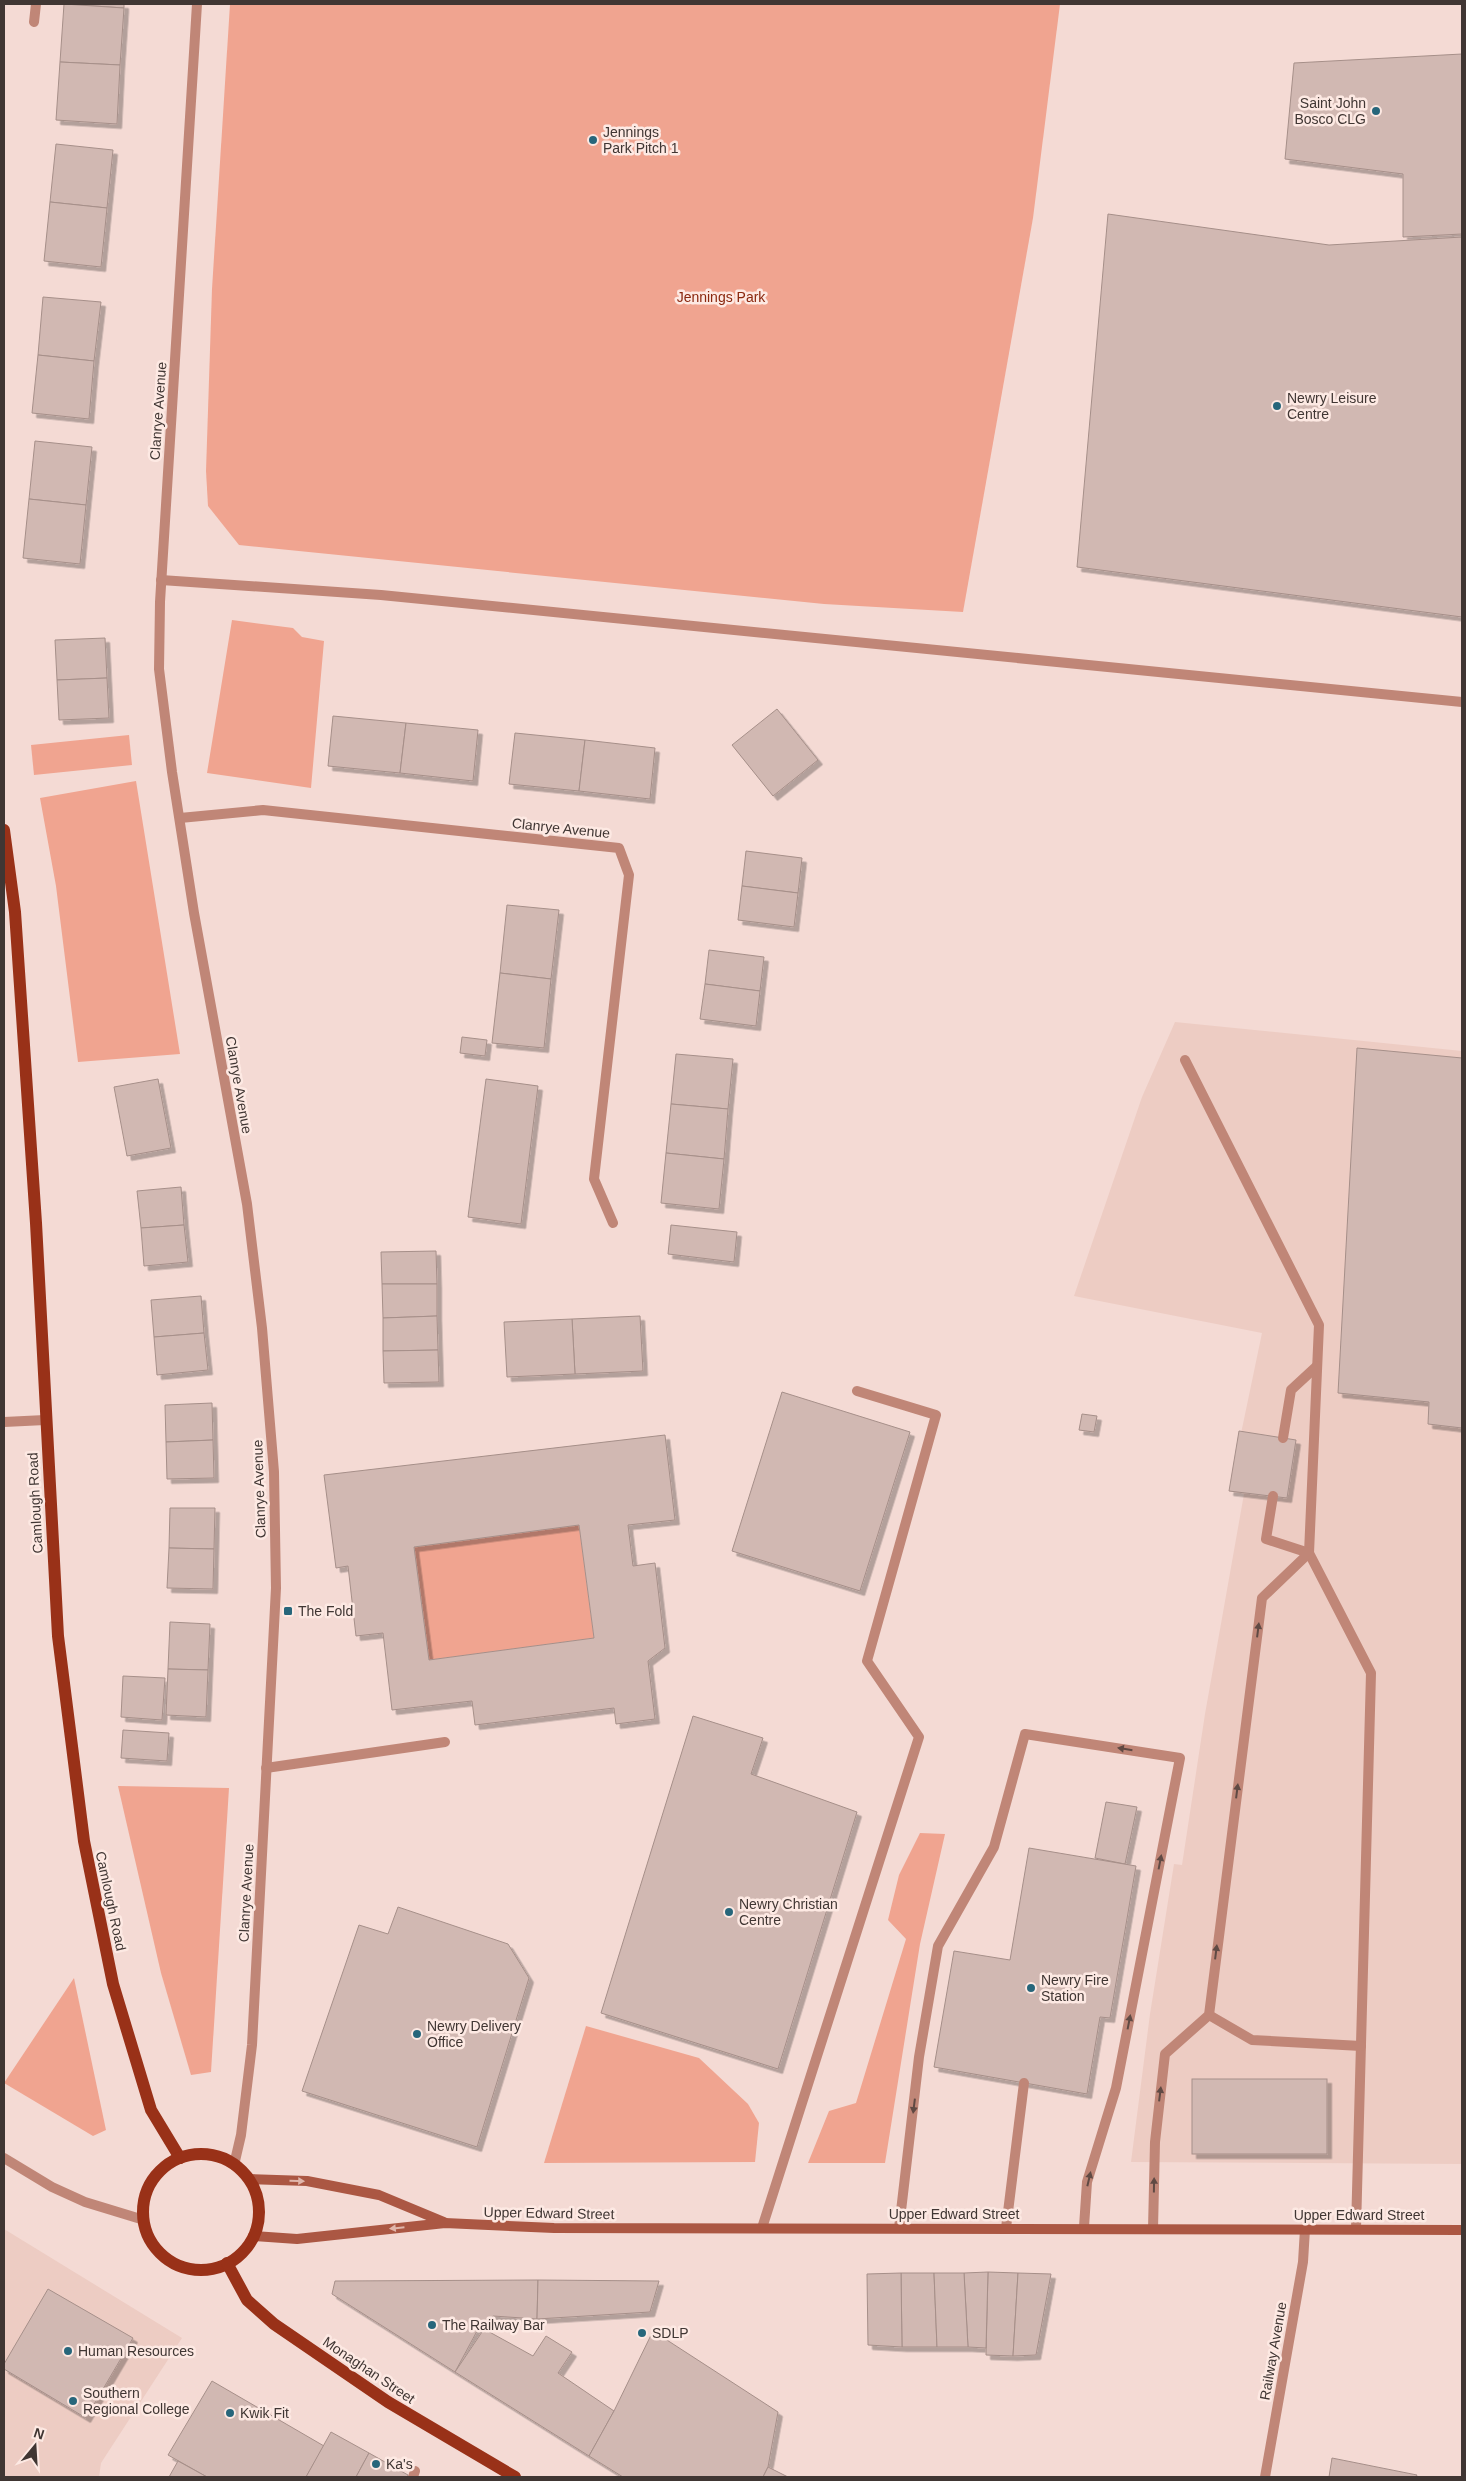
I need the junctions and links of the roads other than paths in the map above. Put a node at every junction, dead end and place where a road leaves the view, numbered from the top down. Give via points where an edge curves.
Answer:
1 (36, 4) edge
2 (197, 4) edge
3 (34, 22) dead end
4 (161, 580) junction
5 (1462, 702) edge
6 (180, 818) junction
7 (4, 830) edge
8 (5, 845) edge
9 (1185, 1060) dead end
10 (613, 1223) dead end
11 (1318, 1366) junction
12 (857, 1391) dead end
13 (45, 1420) junction
14 (4, 1422) edge
15 (1283, 1438) dead end
16 (1273, 1496) dead end
17 (1308, 1553) junction
18 (445, 1742) dead end
19 (266, 1768) junction
20 (1209, 2015) junction
21 (1361, 2046) junction
22 (1024, 2083) dead end
23 (4, 2158) edge
24 (180, 2158) junction
25 (234, 2164) junction
26 (249, 2180) junction
27 (144, 2220) junction
28 (445, 2223) junction
29 (762, 2228) junction
30 (899, 2228) junction
31 (1006, 2228) junction
32 (1084, 2228) junction
33 (1153, 2229) junction
34 (1305, 2229) junction
35 (1356, 2229) junction
36 (1462, 2230) edge
37 (254, 2236) junction
38 (227, 2263) junction
39 (515, 2477) edge
40 (1265, 2477) edge

1 - 3 street
2 - 4 street, Clanrye Avenue
4 - 5 street via 391,596
4 - 6 street, Clanrye Avenue via 160,669
6 - 10 street, Clanrye Avenue via 264,810 619,848 629,875 594,1179
6 - 19 street, Clanrye Avenue via 247,1204 262,1328 274,1472 276,1588
7 - 8 main road, Camlough Road
8 - 13 main road, Camlough Road via 15,912 36,1213
9 - 11 street via 1319,1325
11 - 15 street via 1291,1390
11 - 17 street
12 - 29 street via 936,1415 867,1661 919,1737
13 - 14 street
13 - 24 main road, Camlough Road via 58,1636 84,1841 113,1984 151,2110
16 - 17 street via 1266,1539
20 -> 17 street via 1262,1598
17 - 21 street via 1371,1673
18 - 19 street
19 - 25 street, Clanrye Avenue via 252,2045 241,2135
20 - 21 street via 1252,2040
33 -> 20 street via 1155,2142 1165,2054
21 - 35 street
22 - 31 street
23 - 27 street via 52,2187 85,2202
24 - 25 main road via 209,2155
24 - 27 main road via 157,2174 148,2188 143,2205
25 - 26 main road
26 -> 28 main road, Upper Edward Street via 307,2181 380,2195
26 - 37 main road via 259,2210
27 - 38 main road via 150,2240 168,2259 195,2270
28 - 29 main road, Upper Edward Street via 554,2228
28 -> 37 main road, Upper Edward Street via 297,2238
29 - 30 main road, Upper Edward Street
30 - 31 main road, Upper Edward Street
32 -> 30 street via 1087,2182 1116,2088 1180,1758 1025,1734 994,1847 938,1946 919,2058
31 - 32 main road, Upper Edward Street
32 - 33 main road, Upper Edward Street
33 - 34 main road, Upper Edward Street
34 - 35 main road, Upper Edward Street
34 - 40 street, Railway Avenue via 1303,2262
35 - 36 main road, Upper Edward Street
37 - 38 main road via 246,2248
38 - 39 main road, Monaghan Street via 247,2300 274,2324 388,2402

